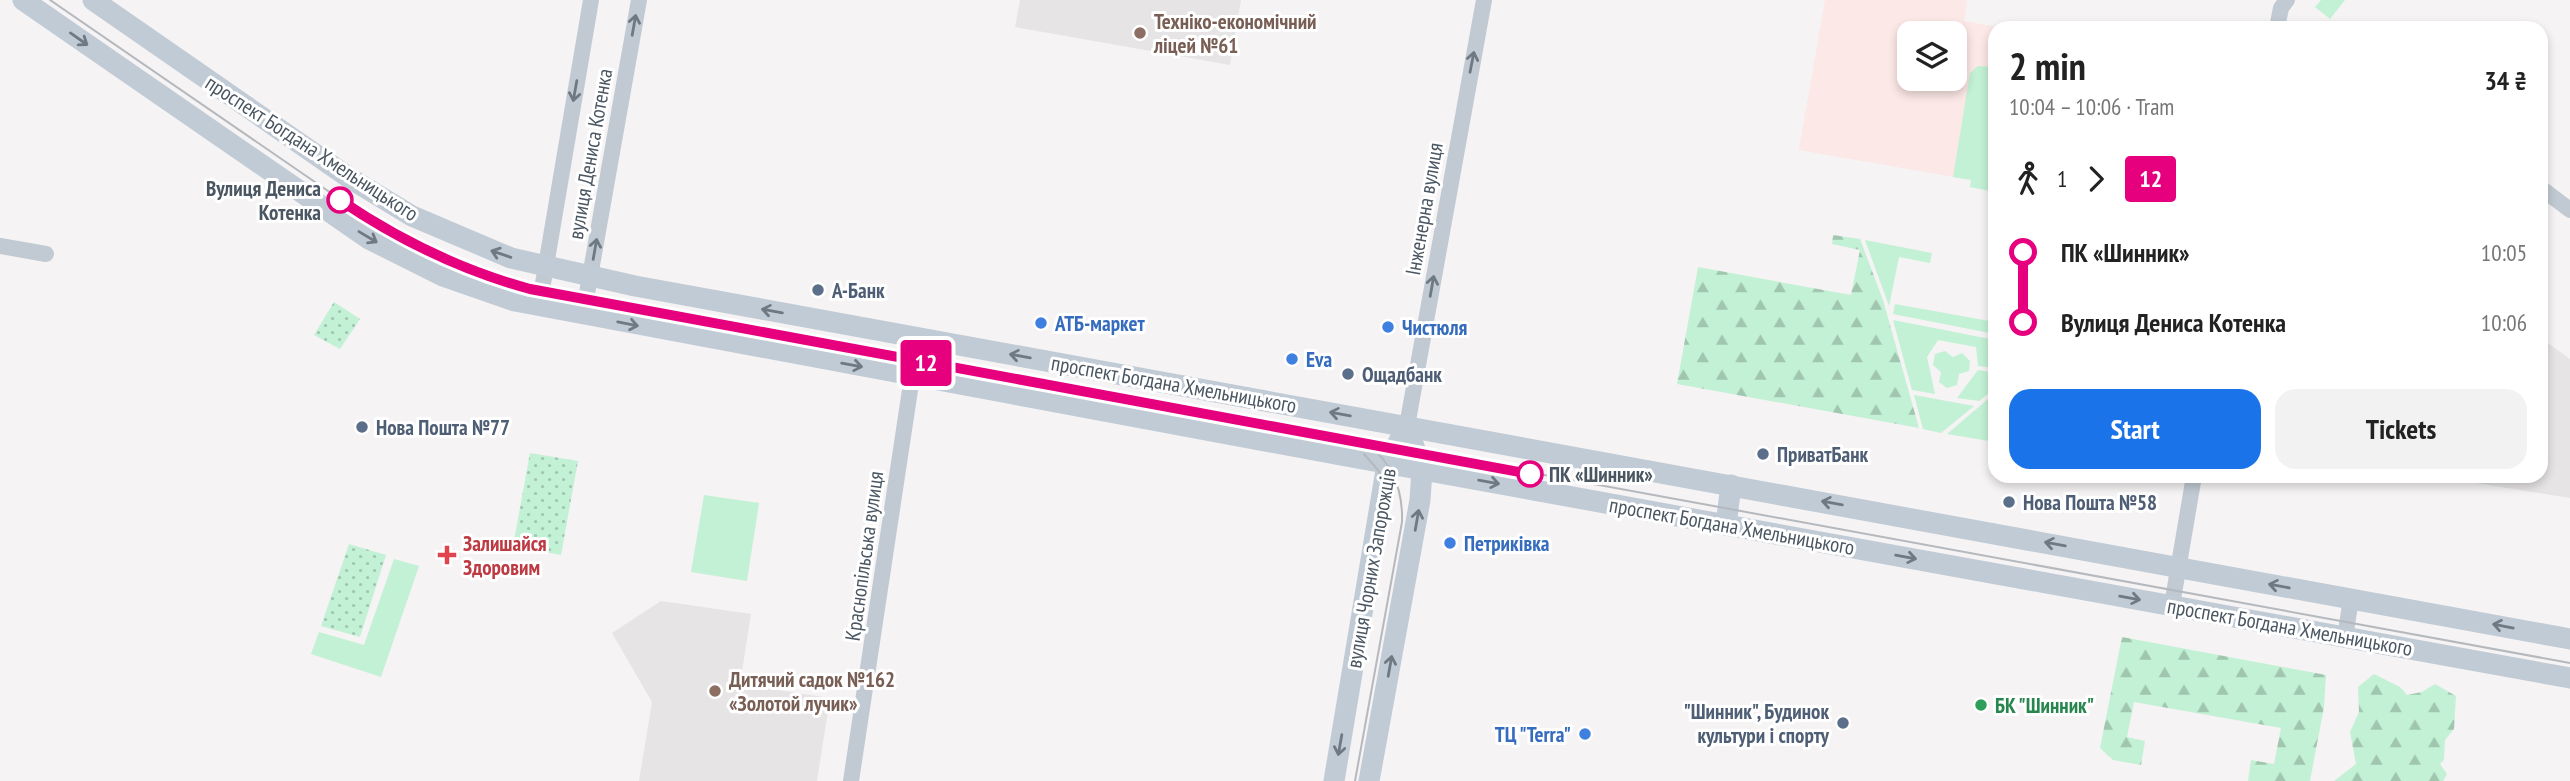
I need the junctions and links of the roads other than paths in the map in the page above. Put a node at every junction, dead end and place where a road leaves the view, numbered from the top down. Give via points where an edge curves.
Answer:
1 (23, 0) edge
2 (93, 0) edge
3 (591, 0) edge
4 (639, 0) edge
5 (1484, 0) edge
6 (2282, 3) edge
7 (2278, 21) edge
8 (2286, 21) edge
9 (2548, 193) edge
10 (2570, 210) edge
11 (0, 246) edge
12 (46, 254) dead end
13 (545, 267) junction
14 (590, 277) junction
15 (539, 307) junction
16 (583, 316) junction
17 (918, 337) junction
18 (912, 376) junction
19 (1407, 426) junction
20 (1387, 464) junction
21 (1422, 470) junction
22 (2193, 483) edge
23 (1731, 485) junction
24 (1726, 524) junction
25 (2178, 567) junction
26 (2351, 599) junction
27 (2172, 605) junction
28 (2345, 637) junction
29 (2570, 639) edge
30 (2570, 678) edge
31 (1346, 709) junction
32 (1382, 715) junction
33 (851, 781) edge
34 (1334, 781) edge
35 (1370, 781) edge

1 -> 15 main road, проспект Богдана Хмельницького via 369,239 461,284
13 -> 2 main road, проспект Богдана Хмельницького via 461,239 387,202
3 -> 13 street, вулиця Дениса Котенка
14 -> 4 street, вулиця Дениса Котенка
19 -> 5 street, Інженерна вулиця
6 - 7 street
6 - 8 street
9 - 10 street
11 - 12 street
13 - 14 main road, проспект Богдана Хмельницького
13 - 15 street, вулиця Дениса Котенка
14 - 16 street, вулиця Дениса Котенка
17 -> 14 main road, проспект Богдана Хмельницького
15 - 16 main road, проспект Богдана Хмельницького
16 -> 18 main road, проспект Богдана Хмельницького
17 - 18 street, Краснопільська вулиця
19 -> 17 main road, проспект Богдана Хмельницького
18 - 20 main road, проспект Богдана Хмельницького
18 - 33 street, Краснопільська вулиця
19 - 20 main road, вулиця Чорних Запорожців
19 - 21 main road, вулиця Чорних Запорожців
19 - 23 main road, проспект Богдана Хмельницького
20 - 21 main road, проспект Богдана Хмельницького
20 - 31 main road, вулиця Чорних Запорожців
21 -> 24 main road, проспект Богдана Хмельницького
32 -> 21 main road, вулиця Чорних Запорожців
22 - 25 street
23 - 24 main road
25 -> 23 main road, проспект Богдана Хмельницького
24 -> 27 main road, проспект Богдана Хмельницького
26 -> 25 main road, проспект Богдана Хмельницького
25 - 27 street
26 - 28 street
29 -> 26 main road, проспект Богдана Хмельницького
27 - 28 main road, проспект Богдана Хмельницького
28 - 30 main road, проспект Богдана Хмельницького
31 - 32 main road
31 -> 34 main road, вулиця Чорних Запорожців
32 - 35 main road, вулиця Чорних Запорожців

